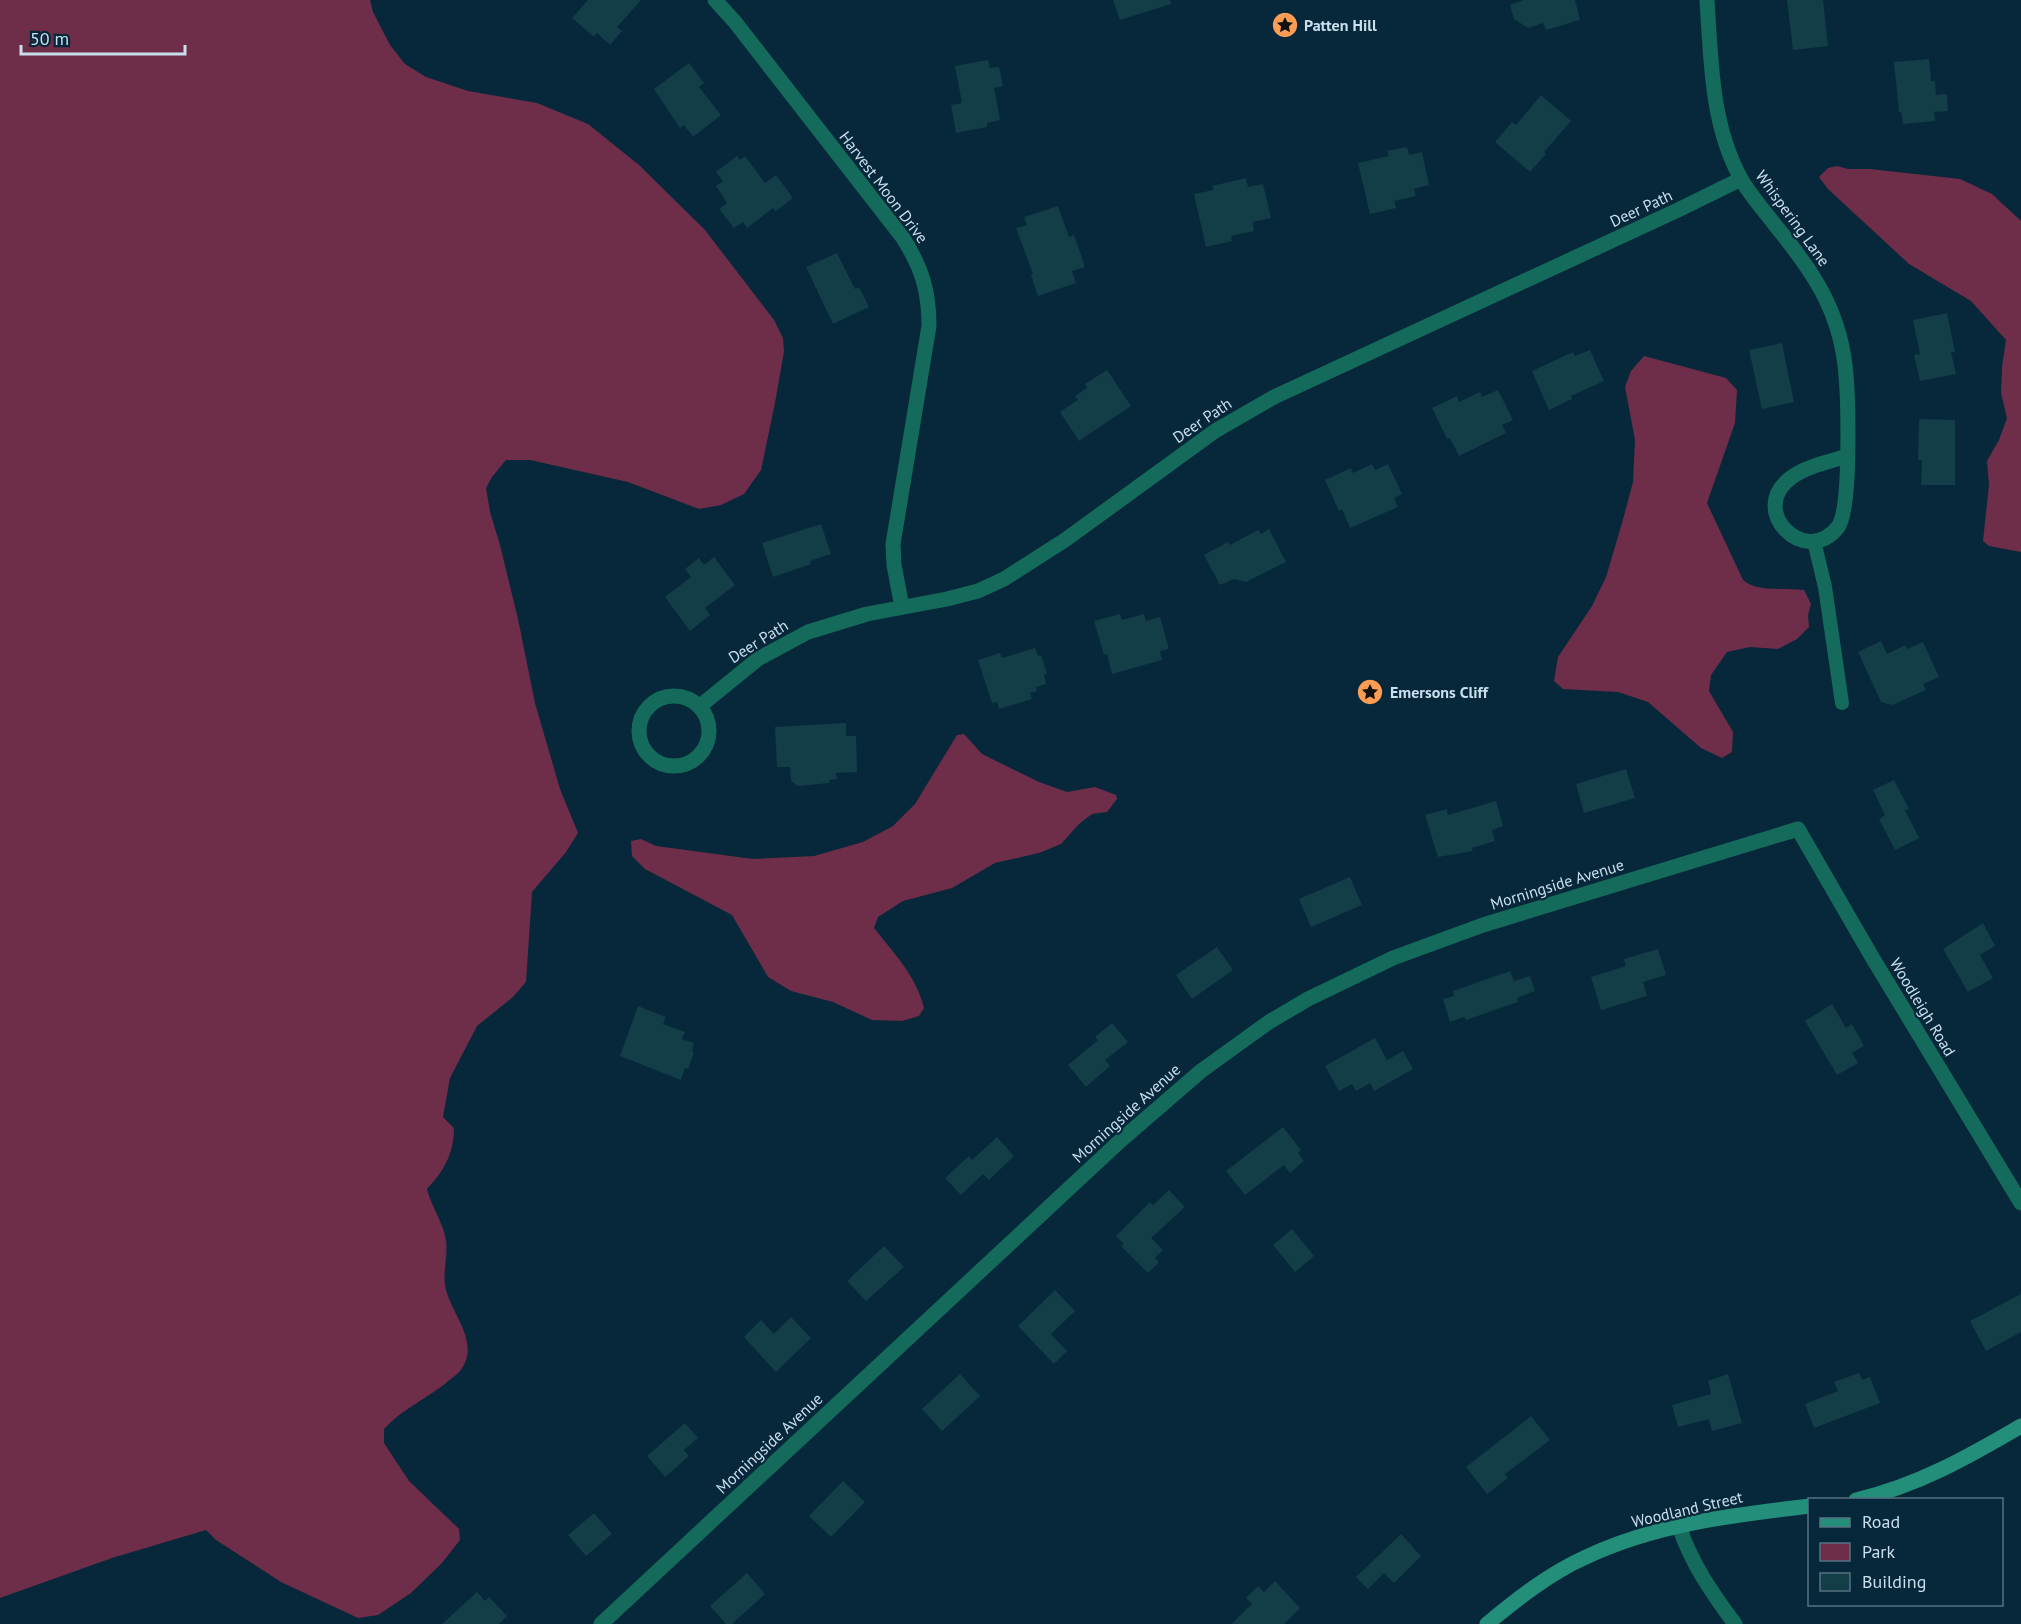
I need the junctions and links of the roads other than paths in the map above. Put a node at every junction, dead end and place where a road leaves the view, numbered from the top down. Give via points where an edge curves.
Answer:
1 (715, 0) edge
2 (1707, 0) edge
3 (1741, 178) junction
4 (1847, 456) junction
5 (1814, 541) junction
6 (902, 608) junction
7 (1842, 703) dead end
8 (700, 706) junction
9 (1798, 829) joint
10 (2021, 1203) edge
11 (2021, 1426) edge
12 (1864, 1498) edge
13 (1808, 1506) edge
14 (1679, 1526) junction
15 (601, 1624) edge
16 (1487, 1624) edge
17 (1735, 1624) edge

1 - 6 street, Harvest Moon Drive via 903,238 925,282 929,326 893,544
2 - 3 street, Whispering Lane via 1713,90 1729,153
3 - 4 street, Whispering Lane via 1810,270 1834,316 1848,394
3 - 6 street, Deer Path via 1274,397 1215,431 1041,557 1004,579 978,591
4 - 5 street, Whispering Lane via 1845,501 1839,525 1830,535
4 - 5 street via 1794,475 1778,493 1776,517 1781,527 1798,539
5 - 7 lane via 1825,587
6 - 8 street, Deer Path via 808,632 758,659
8 - 8 street via 707,716 710,734 695,759 674,766 650,757 642,747 639,723 651,704 666,696 679,695
9 - 10 street, Woodleigh Road
9 - 15 street, Morningside Avenue via 1436,941 1350,978 1269,1022 1201,1071 1120,1141
11 - 12 street via 1929,1477
13 - 14 street, Woodland Street
14 - 16 street, Woodland Street via 1585,1557 1531,1590
14 - 17 street via 1703,1580

